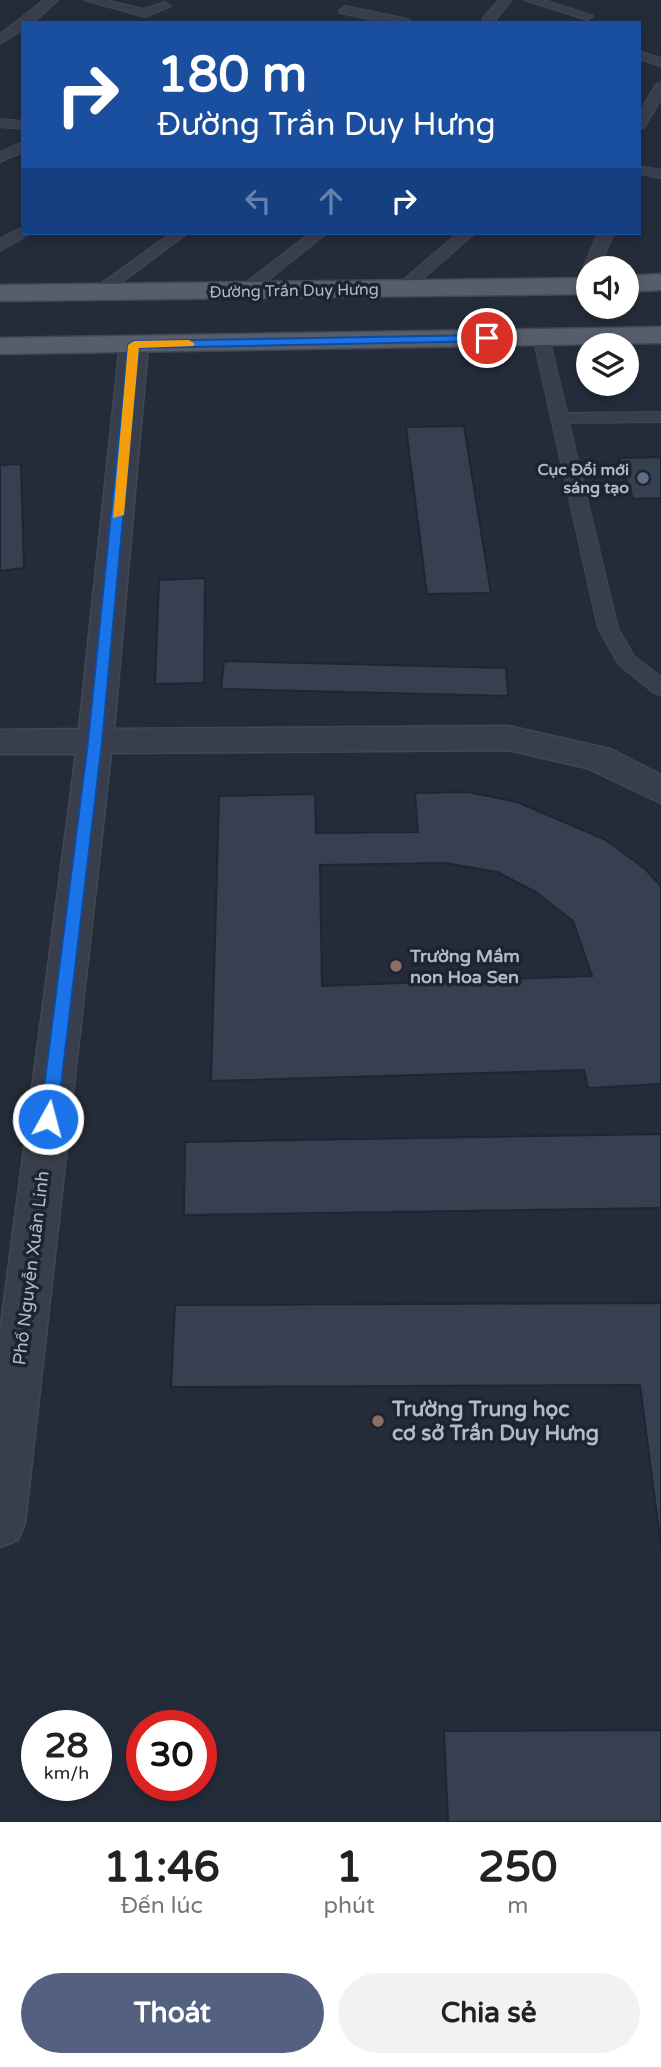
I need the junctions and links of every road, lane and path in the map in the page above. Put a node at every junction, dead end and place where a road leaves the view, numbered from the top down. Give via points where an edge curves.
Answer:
1 (52, 0) edge
2 (90, 0) edge
3 (356, 0) edge
4 (506, 0) edge
5 (530, 0) edge
6 (165, 6) dead end
7 (345, 10) junction
8 (587, 16) dead end
9 (0, 20) edge
10 (27, 21) edge
11 (333, 21) edge
12 (398, 21) edge
13 (490, 21) edge
14 (21, 24) edge
15 (21, 25) edge
16 (0, 40) edge
17 (641, 56) edge
18 (661, 62) edge
19 (661, 87) edge
20 (641, 122) edge
21 (0, 123) edge
22 (21, 125) edge
23 (21, 147) edge
24 (0, 158) edge
25 (641, 170) edge
26 (661, 174) edge
27 (21, 233) edge
28 (177, 235) edge
29 (316, 235) edge
30 (465, 235) edge
31 (605, 235) edge
32 (0, 246) edge
33 (596, 256) edge
34 (576, 279) edge
35 (661, 282) edge
36 (639, 283) edge
37 (402, 289) junction
38 (246, 290) junction
39 (99, 292) junction
40 (0, 293) edge
41 (661, 335) edge
42 (541, 337) junction
43 (134, 345) junction
44 (0, 346) edge
45 (661, 417) edge
46 (559, 418) junction
47 (661, 688) edge
48 (0, 742) edge
49 (95, 742) junction
50 (661, 790) edge
51 (0, 1523) edge

1 - 10 lane
2 - 6 lane via 145,13
3 - 7 lane
4 - 13 lane
5 - 8 lane
7 - 11 lane
7 - 12 lane
9 - 14 lane
15 - 16 lane
17 - 18 lane
19 - 20 lane
21 - 22 lane
23 - 24 lane
25 - 26 lane
27 - 32 lane
28 - 39 lane
29 - 38 lane
30 - 37 lane
31 - 33 lane
34 - 37 main road, Đường Trần Duy Hưng
35 - 36 main road
37 - 38 main road, Đường Trần Duy Hưng
38 - 39 main road, Đường Trần Duy Hưng
39 - 40 main road, Đường Trần Duy Hưng
41 - 42 main road
42 - 43 main road
42 - 46 lane
43 - 44 main road
43 - 49 street, Phố Nguyễn Xuân Linh
45 - 46 lane
46 - 47 lane via 608,628 626,660
48 - 49 street
49 - 50 street via 508,738 597,758
49 - 51 street, Phố Nguyễn Xuân Linh

